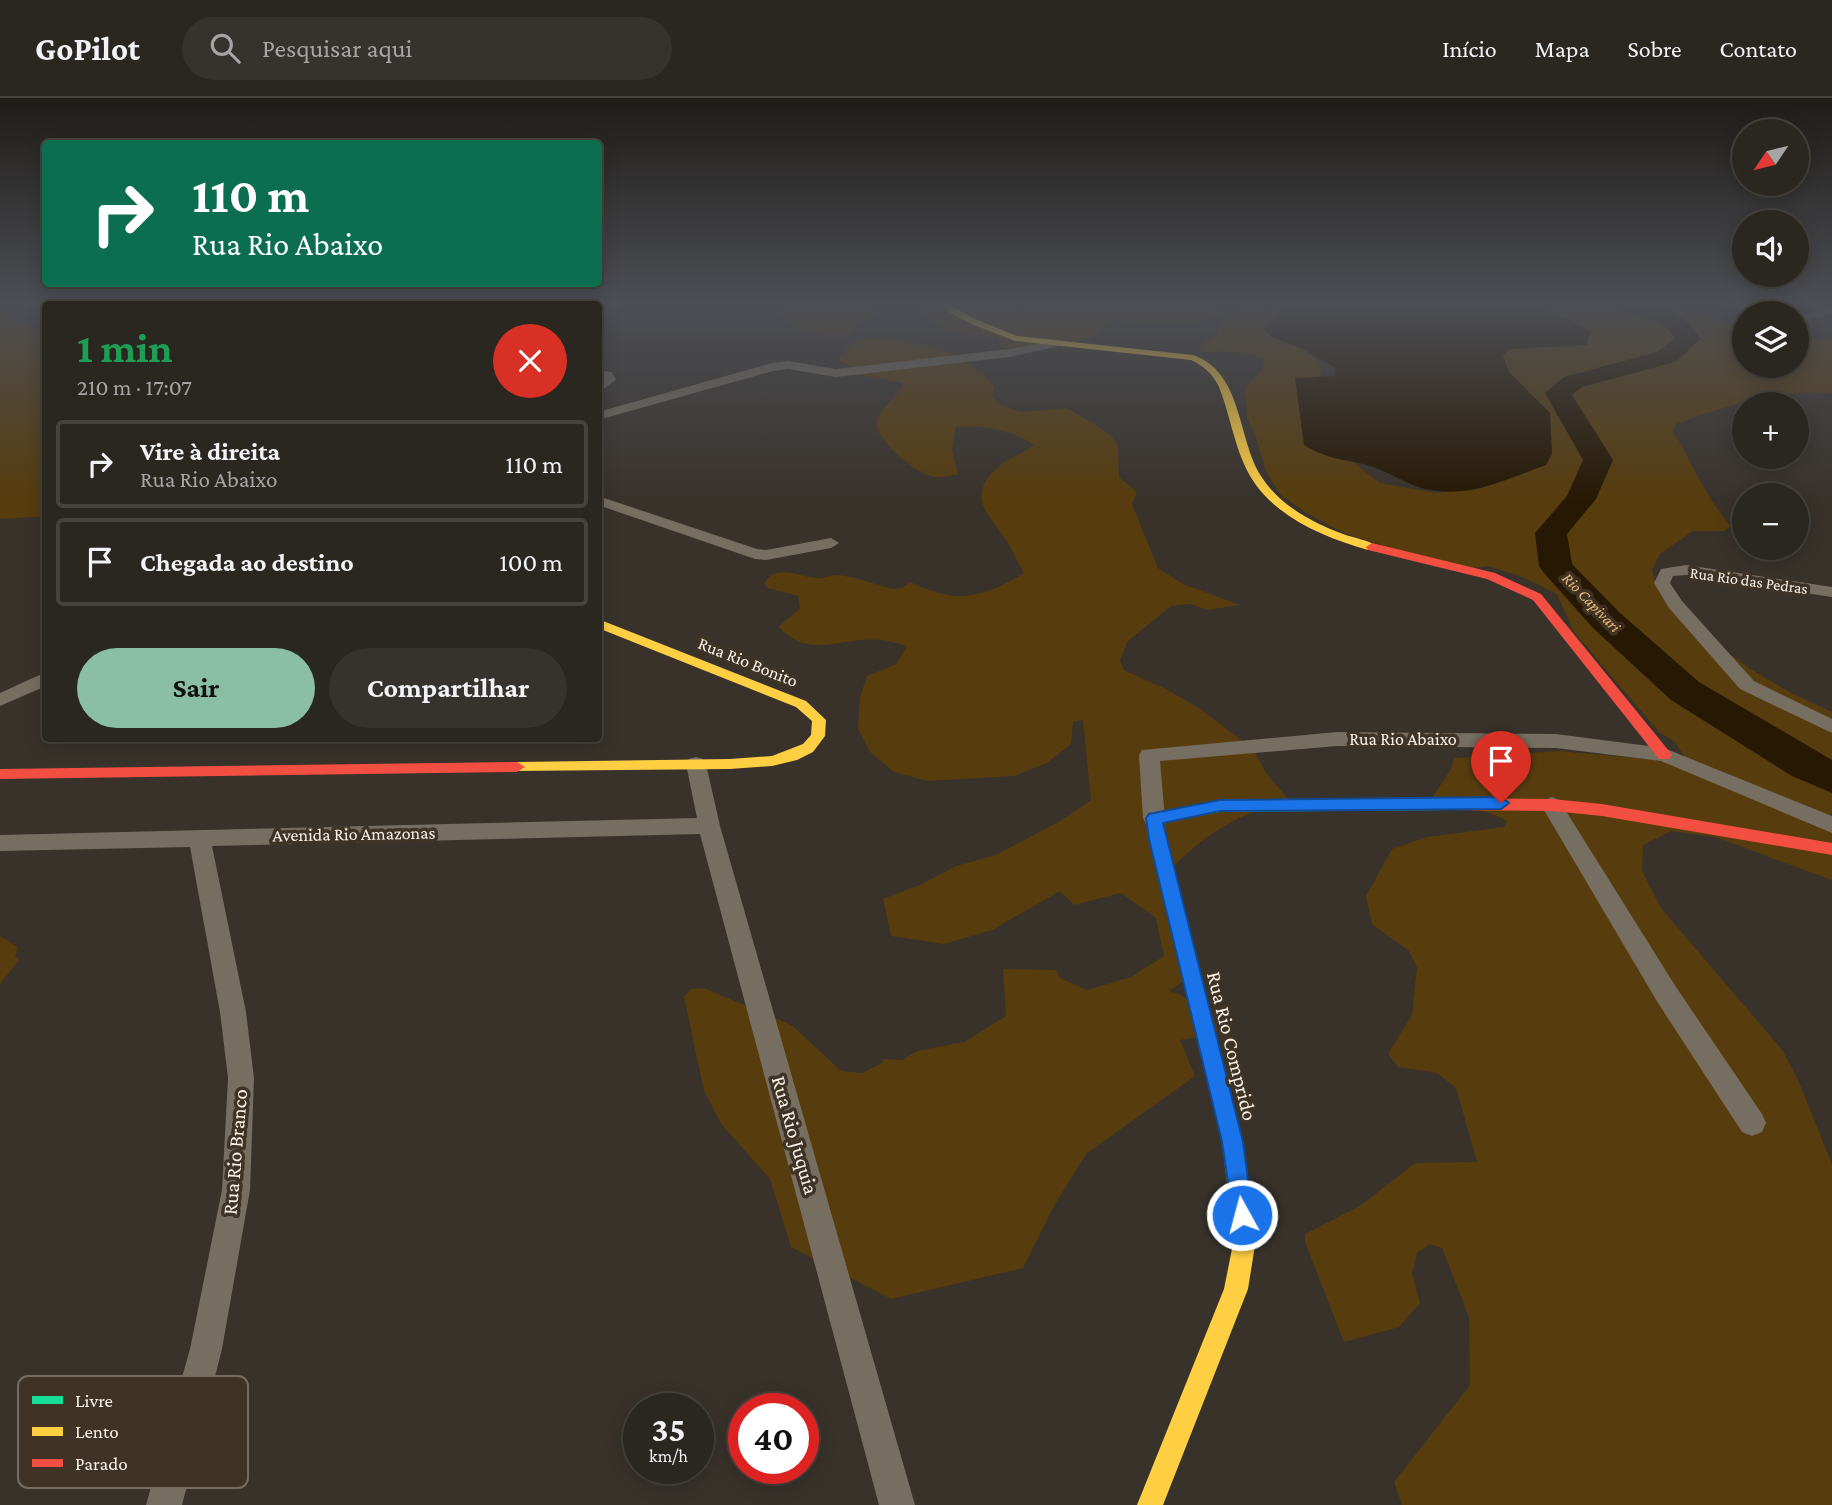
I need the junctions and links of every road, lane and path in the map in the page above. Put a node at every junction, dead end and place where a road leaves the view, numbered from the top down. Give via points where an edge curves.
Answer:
1 (766, 369) edge
2 (810, 369) edge
3 (874, 369) edge
4 (1211, 369) edge
5 (602, 374) edge
6 (602, 386) edge
7 (602, 415) edge
8 (602, 501) edge
9 (831, 543) dead end
10 (1832, 592) edge
11 (602, 626) edge
12 (42, 680) edge
13 (0, 700) edge
14 (1832, 727) edge
15 (1664, 755) junction
16 (696, 764) junction
17 (0, 774) edge
18 (1552, 805) junction
19 (1154, 818) junction
20 (1832, 825) edge
21 (709, 826) junction
22 (199, 837) junction
23 (0, 843) edge
24 (1832, 849) edge
25 (1752, 1123) dead end
26 (199, 1376) edge
27 (169, 1488) edge
28 (164, 1505) edge
29 (897, 1505) edge
30 (1150, 1505) edge

1 - 7 street
2 - 3 street via 836,373
4 - 15 street via 1223,386 1250,466 1264,489 1283,507 1357,542 1491,576 1537,597
5 - 6 street via 610,380
8 - 9 street via 755,554
10 - 14 street, Rua Rio das Pedras via 1700,572 1667,572 1662,583 1747,685
11 - 16 street, Rua Rio Bonito via 801,704 819,720 818,737 797,755 782,760
12 - 13 street
15 - 19 street, Rua Rio Abaixo via 1556,741 1486,739 1337,739 1149,755
15 - 20 street, Rua Rio Abaixo
16 - 17 street
16 - 21 street, Rua Rio Juquia
18 - 19 street via 1220,806
18 - 24 street
18 - 25 street via 1667,995
19 - 30 street, Rua Rio Comprido via 1232,1142 1245,1239 1236,1289
21 - 22 street, Avenida Rio Amazonas
21 - 29 street, Rua Rio Juquia
22 - 23 street, Avenida Rio Amazonas
22 - 26 street, Rua Rio Branco via 241,1079 236,1190
27 - 28 street, Rua Rio Branco

